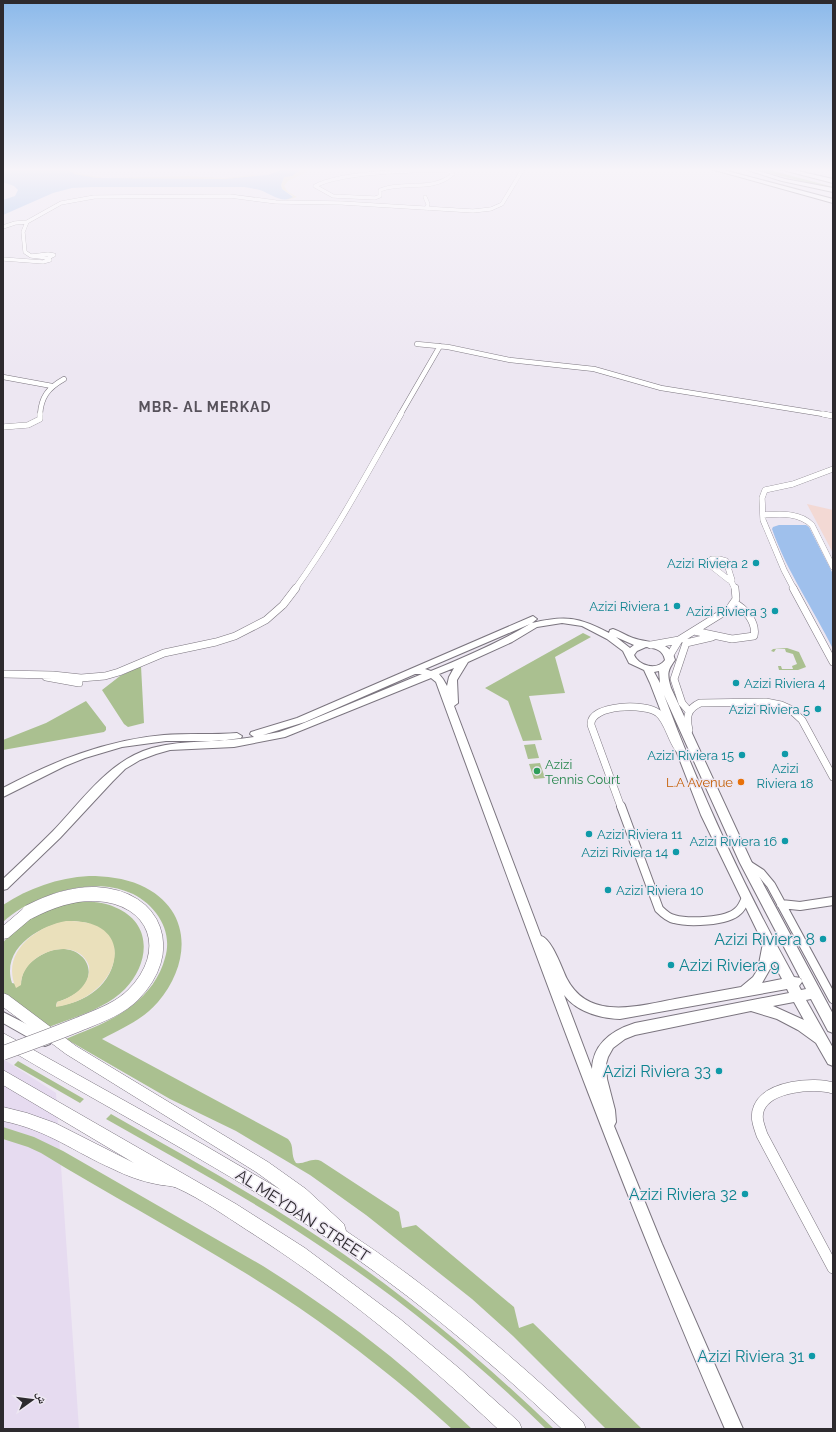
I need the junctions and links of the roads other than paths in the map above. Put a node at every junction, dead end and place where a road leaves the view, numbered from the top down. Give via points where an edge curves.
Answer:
1 (23, 236) edge
2 (31, 256) junction
3 (48, 258) junction
4 (3, 259) edge
5 (417, 344) dead end
6 (440, 346) junction
7 (3, 377) edge
8 (64, 379) dead end
9 (52, 386) junction
10 (833, 417) edge
11 (3, 427) edge
12 (833, 469) edge
13 (763, 515) junction
14 (833, 568) edge
15 (731, 581) dead end
16 (734, 603) junction
17 (694, 631) junction
18 (715, 637) junction
19 (678, 640) junction
20 (481, 642) junction
21 (648, 645) junction
22 (630, 653) junction
23 (670, 655) junction
24 (465, 660) junction
25 (833, 662) edge
26 (664, 667) junction
27 (647, 668) junction
28 (412, 671) junction
29 (435, 673) junction
30 (3, 674) edge
31 (688, 710) junction
32 (453, 715) junction
33 (692, 746) junction
34 (679, 749) junction
35 (833, 778) edge
36 (3, 793) edge
37 (746, 863) junction
38 (3, 886) edge
39 (746, 898) junction
40 (833, 900) edge
41 (781, 904) junction
42 (3, 934) edge
43 (535, 934) junction
44 (769, 941) junction
45 (807, 980) junction
46 (791, 983) junction
47 (744, 991) junction
48 (814, 993) junction
49 (798, 996) junction
50 (3, 999) edge
51 (833, 999) edge
52 (751, 1006) junction
53 (3, 1017) edge
54 (833, 1026) edge
55 (3, 1039) edge
56 (823, 1042) junction
57 (71, 1050) junction
58 (3, 1053) edge
59 (833, 1060) edge
60 (3, 1077) edge
61 (833, 1088) edge
62 (3, 1114) edge
63 (608, 1130) junction
64 (178, 1180) junction
65 (352, 1245) junction
66 (833, 1268) edge
67 (512, 1429) edge
68 (576, 1429) edge
69 (734, 1429) edge

1 - 2 street via 25,252
2 - 3 street
2 - 3 street via 54,255
3 - 4 street via 50,260 43,262
5 - 6 street
6 - 10 street via 510,360 594,369 661,388
6 - 30 street via 305,576 278,610 260,624 216,642 164,653 102,680 81,683 55,680 40,675
7 - 9 street
8 - 9 street
9 - 11 street via 41,400 38,422
12 - 13 street via 798,482 768,489 762,496
13 - 14 street via 795,515 807,520
13 - 25 street via 790,581
15 - 16 street via 737,593
16 - 17 street
16 - 18 street via 747,612 755,635
17 - 18 street
17 - 19 street
18 - 31 street via 691,640 685,646 674,679 682,703
19 - 21 street
19 - 23 street
20 - 21 street via 535,618 565,614 587,618 624,638
20 - 28 street
20 - 29 street via 468,653 439,666
21 - 22 street via 633,648
21 - 23 street via 662,648
22 - 24 street via 615,640 590,626 556,621 534,625 500,645
22 - 27 street via 630,658 635,663
23 - 26 street via 670,660
24 - 29 street
24 - 32 street via 451,681
26 - 27 street
26 - 33 street via 664,683
27 - 34 street
28 - 29 street
28 - 36 street via 301,720 272,730 229,737 167,738 114,746 57,764
29 - 32 street
29 - 38 street via 281,734 234,744 170,747 136,758 109,778 56,835
31 - 33 street via 686,721
31 - 35 street via 697,704 709,702 766,702 790,709 802,720
32 - 43 street
33 - 37 street
34 - 39 street
34 - 39 street via 669,736 660,715 649,708 606,710 598,712 591,719 591,725 659,909 669,917 683,922 722,918 737,912
37 - 41 street via 765,877
37 - 45 street
39 - 44 street
40 - 41 street via 800,906
41 - 51 street
42 - 58 main road, bridge via 29,912 56,900 104,895 121,899 142,911 152,922 157,936 156,959 144,982 132,996 99,1016
43 - 47 street via 550,952 570,994 598,1011 622,1014
43 - 63 street
44 - 46 street
44 - 47 street via 765,969 756,982
45 - 46 street
45 - 48 street
46 - 47 street
46 - 49 street
48 - 49 street
48 - 54 street
49 - 52 street
49 - 56 street
50 - 57 main road
52 - 56 street via 777,1012 792,1019
52 - 63 street via 636,1028 622,1033 610,1042 602,1053 599,1066 607,1104
53 - 57 street via 36,1036
55 - 65 main road, AL MEYDAN STREET via 262,1187
56 - 59 street
57 - 65 main road via 262,1167 318,1210
60 - 64 main road
61 - 66 street via 813,1085 771,1094 762,1101 757,1117 762,1135
62 - 64 main road via 50,1128 135,1172
63 - 69 street via 677,1299
64 - 67 main road via 266,1232 337,1281 409,1337
65 - 68 main road, AL MEYDAN STREET via 397,1276 470,1333

